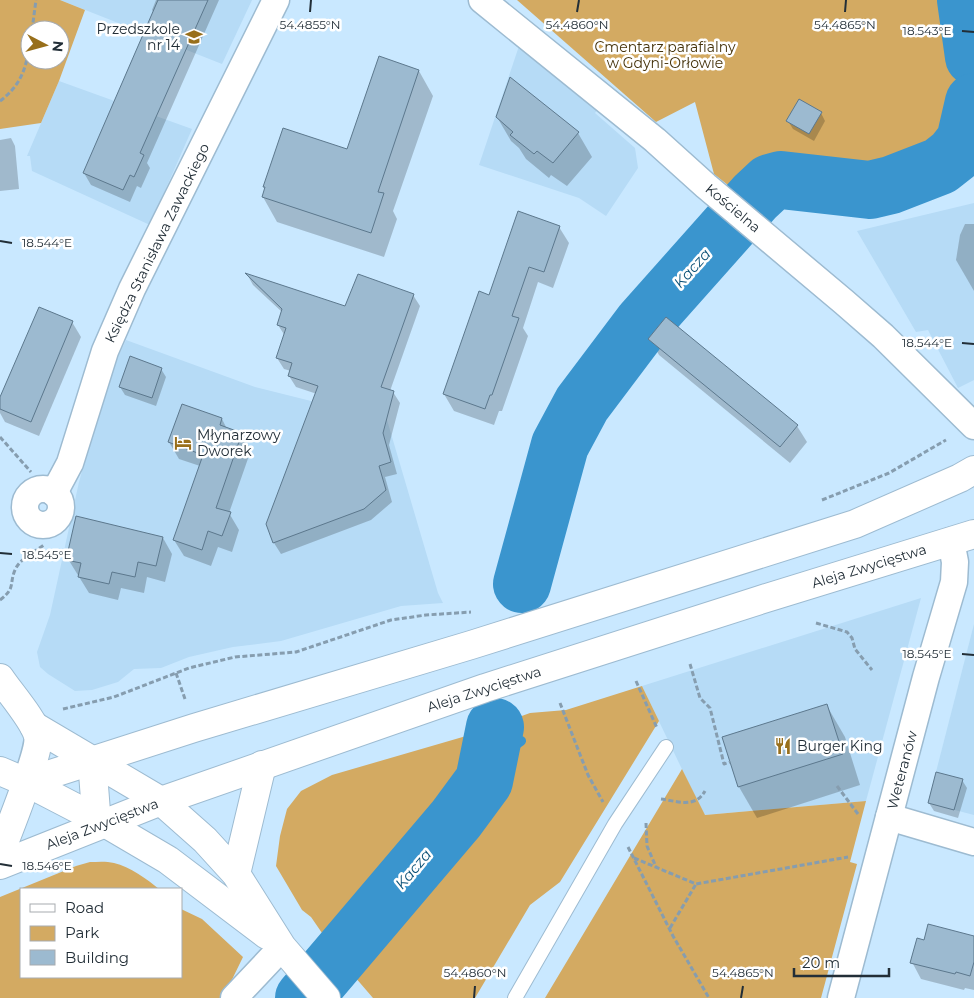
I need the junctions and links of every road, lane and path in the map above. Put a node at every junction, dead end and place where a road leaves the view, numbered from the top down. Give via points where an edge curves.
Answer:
1 (36, 0) edge
2 (276, 0) edge
3 (482, 0) edge
4 (33, 20) edge
5 (24, 70) edge
6 (0, 101) edge
7 (964, 431) edge
8 (0, 437) edge
9 (974, 470) edge
10 (48, 491) joint
11 (814, 503) dead end
12 (963, 538) edge
13 (44, 545) dead end
14 (0, 600) edge
15 (477, 611) dead end
16 (816, 622) dead end
17 (690, 664) dead end
18 (872, 670) dead end
19 (0, 678) edge
20 (636, 680) dead end
21 (560, 703) dead end
22 (73, 706) dead end
23 (34, 726) junction
24 (666, 747) joint
25 (92, 760) junction
26 (730, 762) dead end
27 (262, 765) junction
28 (0, 771) edge
29 (26, 782) junction
30 (838, 786) dead end
31 (0, 792) edge
32 (705, 792) dead end
33 (655, 798) dead end
34 (161, 801) junction
35 (859, 815) dead end
36 (889, 817) junction
37 (646, 818) dead end
38 (105, 823) junction
39 (615, 824) junction
40 (974, 842) edge
41 (880, 850) junction
42 (0, 853) edge
43 (634, 858) junction
44 (0, 865) edge
45 (656, 867) junction
46 (236, 874) junction
47 (696, 884) junction
48 (670, 928) junction
49 (285, 951) junction
50 (234, 998) edge
51 (326, 998) edge
52 (515, 998) edge
53 (709, 998) edge
54 (841, 998) edge

1 - 4 path
2 - 10 street, Księdza Stanisława Zawackiego via 132,289 105,351 70,462
3 - 7 street, Kościelna via 672,154 883,336
5 - 6 path via 12,92
7 - 11 path via 888,473
8 - 10 path
9 - 25 main road via 855,524
12 - 27 main road, Aleja Zwycięstwa via 485,688
12 - 36 street, Weteranów via 955,562 954,582
13 - 14 path via 20,563 10,592
15 - 22 path via 390,620 296,652 235,657 189,668 114,697
16 - 18 path via 847,632 855,649
17 - 26 path via 700,698 710,708 724,764
19 - 23 main road
20 - 24 path
21 - 39 path via 588,775
23 - 25 main road
23 - 29 main road via 38,739
24 - 39 lane
25 - 29 main road
25 - 34 main road
25 - 38 main road via 96,812
27 - 34 main road, Aleja Zwycięstwa
27 - 46 main road
28 - 29 main road
29 - 31 main road
29 - 38 main road
29 - 42 main road
30 - 35 path
32 - 33 path via 692,803
34 - 38 main road, Aleja Zwycięstwa
34 - 46 main road via 205,840
36 - 40 street
36 - 41 street, Weteranów
37 - 45 path via 647,846
38 - 44 main road, Aleja Zwycięstwa
38 - 49 main road via 168,860
39 - 43 path
39 - 52 lane
41 - 47 path
41 - 54 street, Weteranów
43 - 45 path
43 - 48 path
45 - 47 path
46 - 49 main road
47 - 48 path
48 - 53 path
49 - 50 street
49 - 51 main road

